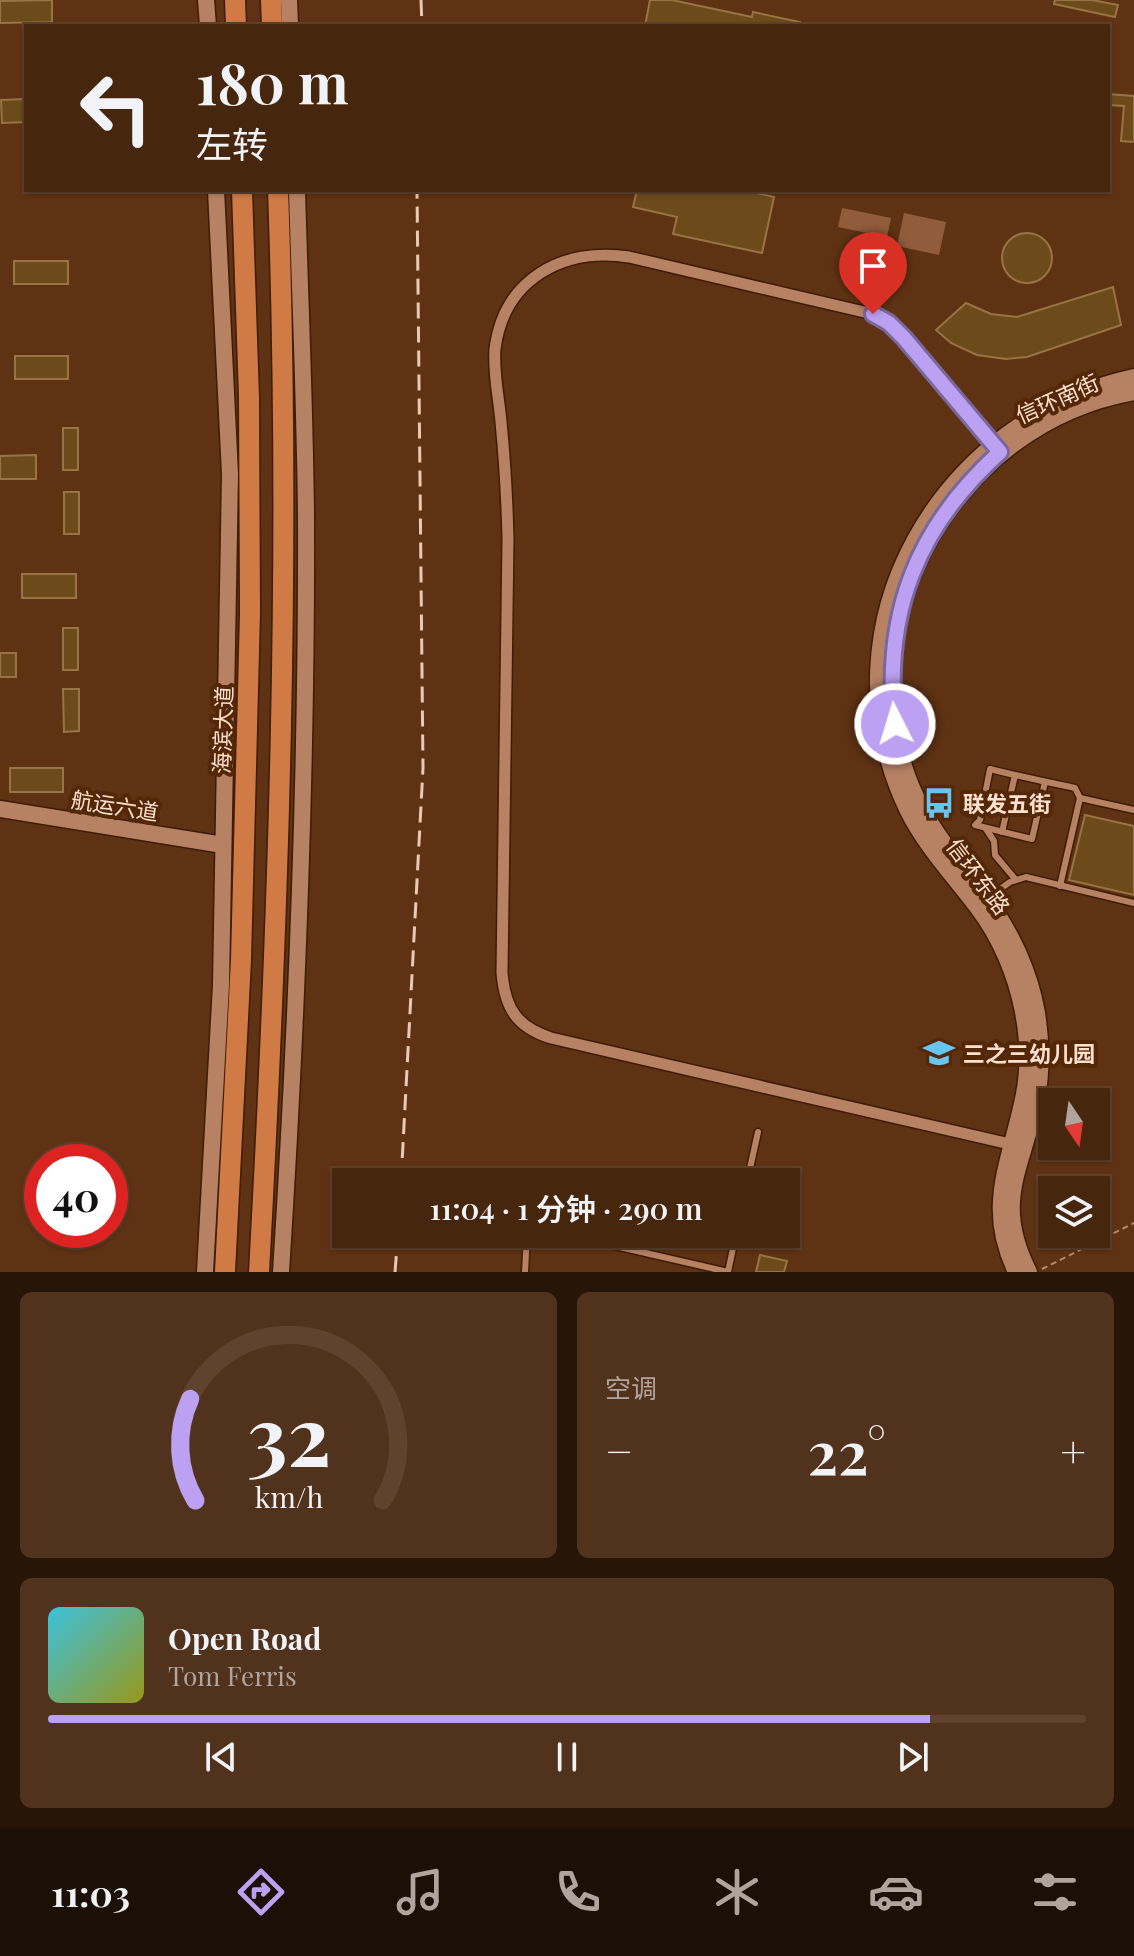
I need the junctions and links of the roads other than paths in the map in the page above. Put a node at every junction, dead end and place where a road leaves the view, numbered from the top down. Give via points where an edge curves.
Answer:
1 (206, 0) edge
2 (235, 0) edge
3 (271, 0) edge
4 (289, 0) edge
5 (208, 24) edge
6 (236, 24) edge
7 (272, 24) edge
8 (290, 24) edge
9 (216, 192) edge
10 (242, 192) edge
11 (278, 192) edge
12 (297, 192) edge
13 (1134, 377) edge
14 (1134, 392) edge
15 (997, 447) junction
16 (1015, 775) junction
17 (1045, 782) junction
18 (1080, 798) junction
19 (0, 809) edge
20 (1134, 810) edge
21 (986, 829) junction
22 (1002, 832) junction
23 (223, 845) junction
24 (1016, 880) junction
25 (1060, 886) junction
26 (982, 903) junction
27 (1134, 903) edge
28 (758, 1132) dead end
29 (1016, 1146) junction
30 (750, 1168) edge
31 (526, 1248) edge
32 (624, 1248) edge
33 (733, 1248) edge
34 (205, 1272) edge
35 (225, 1272) edge
36 (259, 1272) edge
37 (281, 1272) edge
38 (525, 1272) edge
39 (728, 1272) edge
40 (1016, 1272) edge
41 (1032, 1272) edge

1 - 5 main road
2 - 6 highway
3 - 7 highway
4 - 8 main road
9 - 23 main road via 230,474
10 - 35 highway, 海滨大道 via 250,613 241,960
11 - 36 highway via 285,637
12 - 37 main road via 306,515 304,669 296,992
13 - 15 main road, 信环南街 via 1094,386 1051,405
14 - 15 main road, 信环南街 via 1083,405
15 - 26 main road, 信环东路 via 943,494 907,555 888,606 880,680 884,735 900,791 928,844
15 - 29 street via 904,338 873,314 647,261 593,254 551,267 515,297 497,336 508,539 502,973 518,1020 551,1038
16 - 17 lane
16 - 21 lane via 990,769 975,825
16 - 22 lane
17 - 18 lane via 1075,788
17 - 22 lane via 1032,839
18 - 20 lane
18 - 25 lane
19 - 23 main road, 航运六道
21 - 22 lane
21 - 24 lane via 995,855
23 - 34 main road
24 - 25 lane via 1026,877
24 - 26 lane
25 - 27 lane
26 - 29 main road, 信环东路 via 1023,1012 1025,1085
28 - 30 lane
29 - 40 main road, 信环东路 via 1000,1200 1003,1236
29 - 41 main road, 信环东路 via 1014,1235
31 - 38 lane
32 - 39 lane
33 - 39 lane

